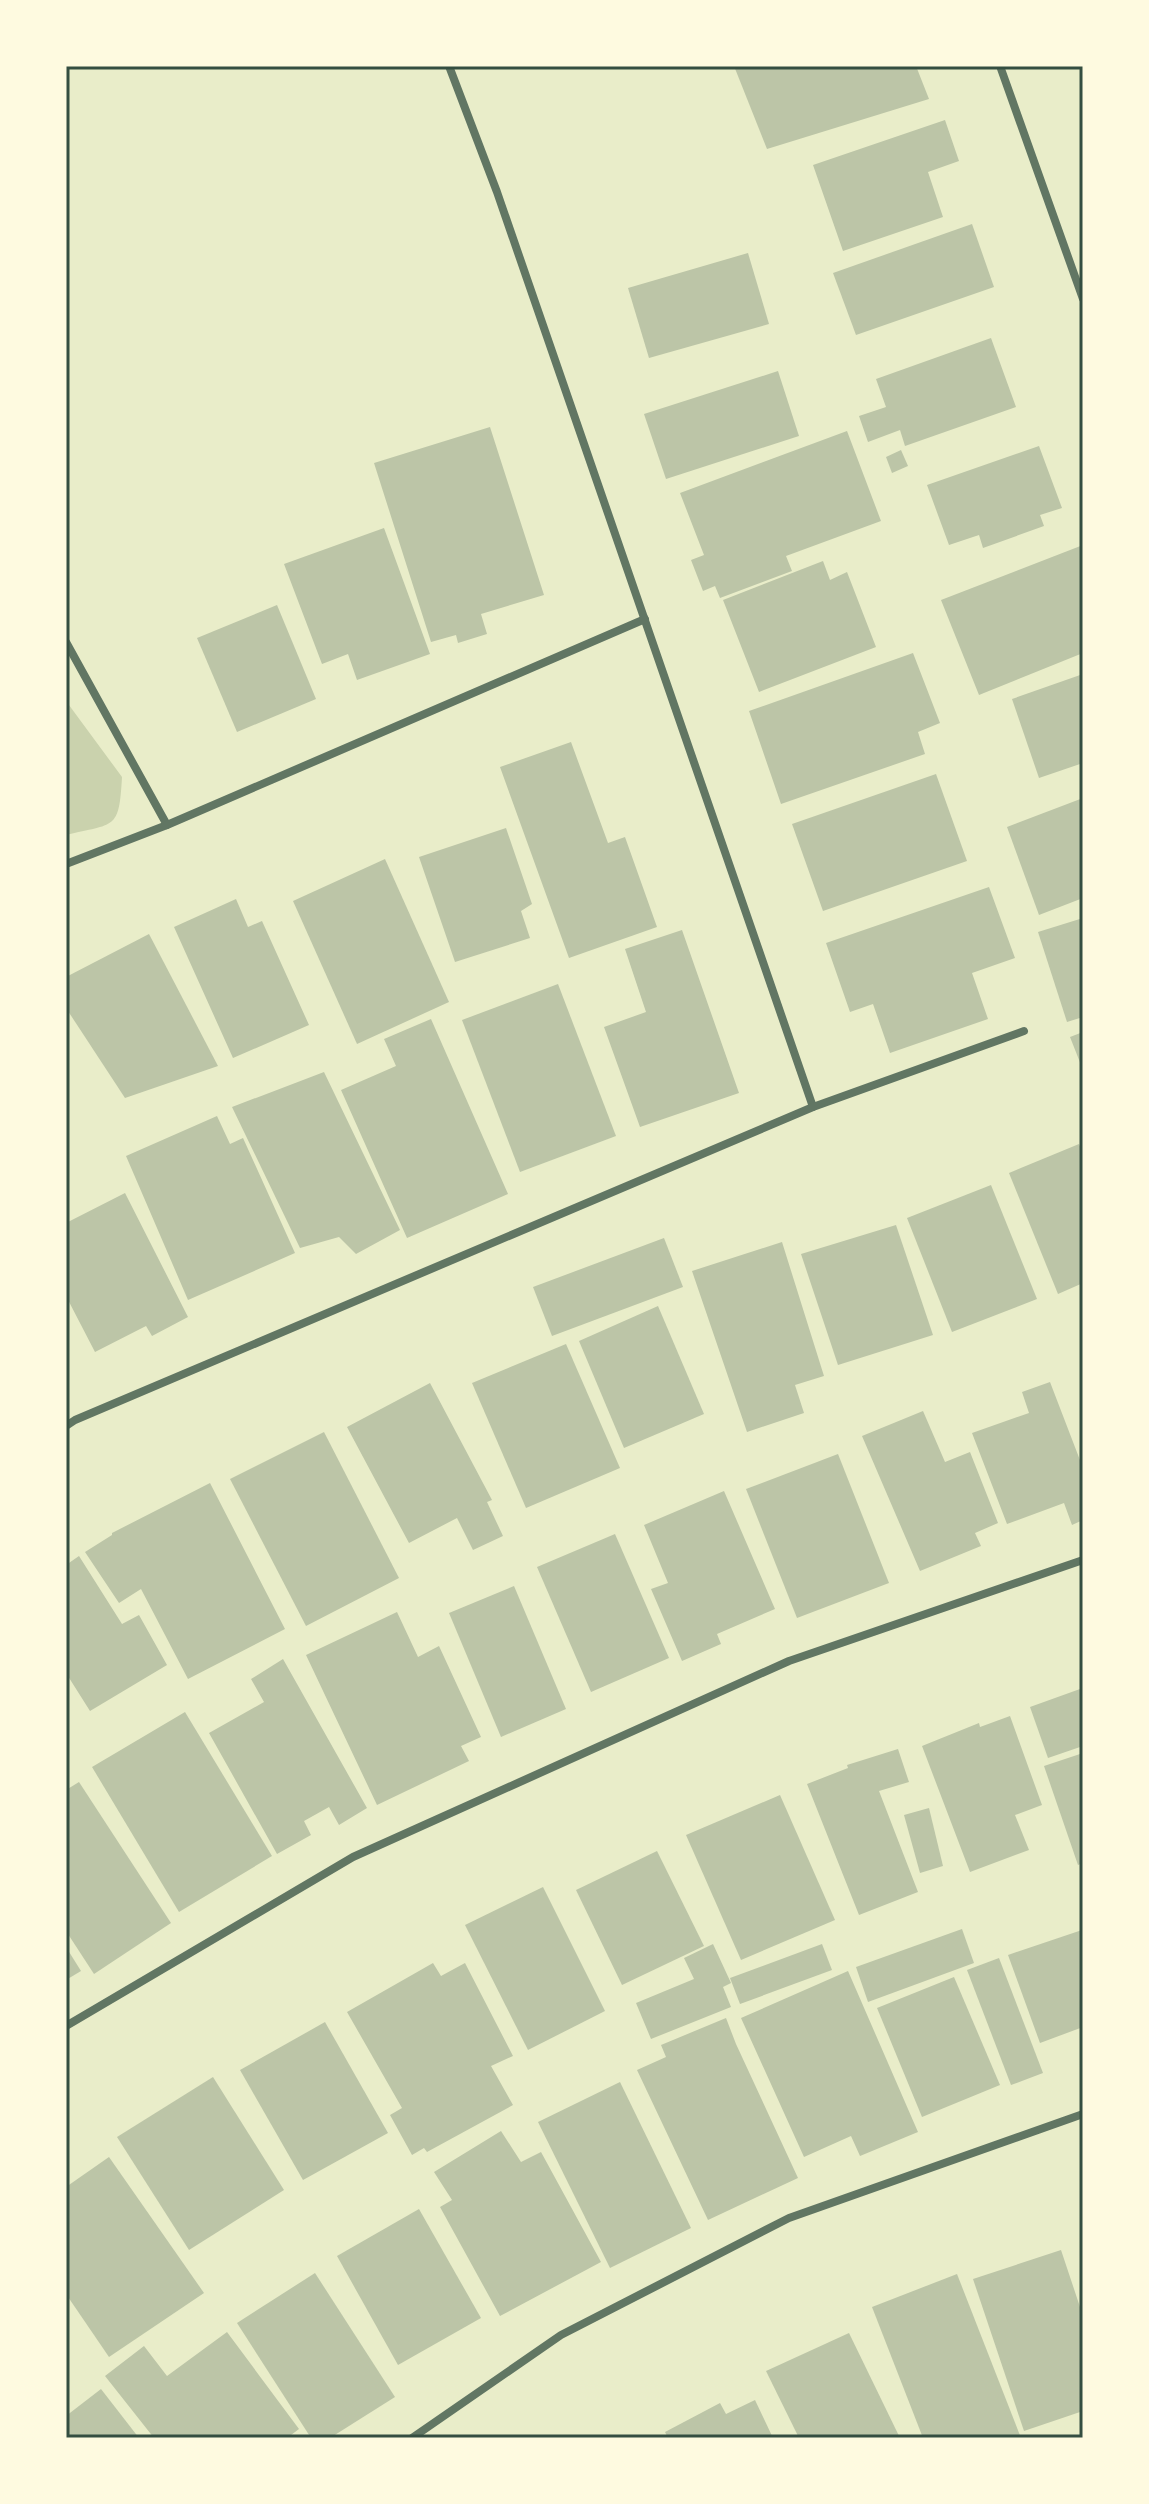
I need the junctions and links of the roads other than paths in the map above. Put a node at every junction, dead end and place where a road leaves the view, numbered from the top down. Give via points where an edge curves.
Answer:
1 (449, 66) edge
2 (1000, 66) edge
3 (1083, 299) edge
4 (645, 619) junction
5 (66, 642) edge
6 (167, 825) junction
7 (66, 864) edge
8 (1024, 1031) dead end
9 (813, 1107) junction
10 (66, 1426) edge
11 (1083, 1560) edge
12 (66, 2026) edge
13 (1083, 2114) edge
14 (412, 2438) edge

1 - 4 street
2 - 3 street
4 - 6 street
4 - 9 street
5 - 6 street
6 - 7 street
8 - 9 street
9 - 10 street
11 - 12 street via 789,1661 353,1857
13 - 14 street via 789,2218 561,2335

